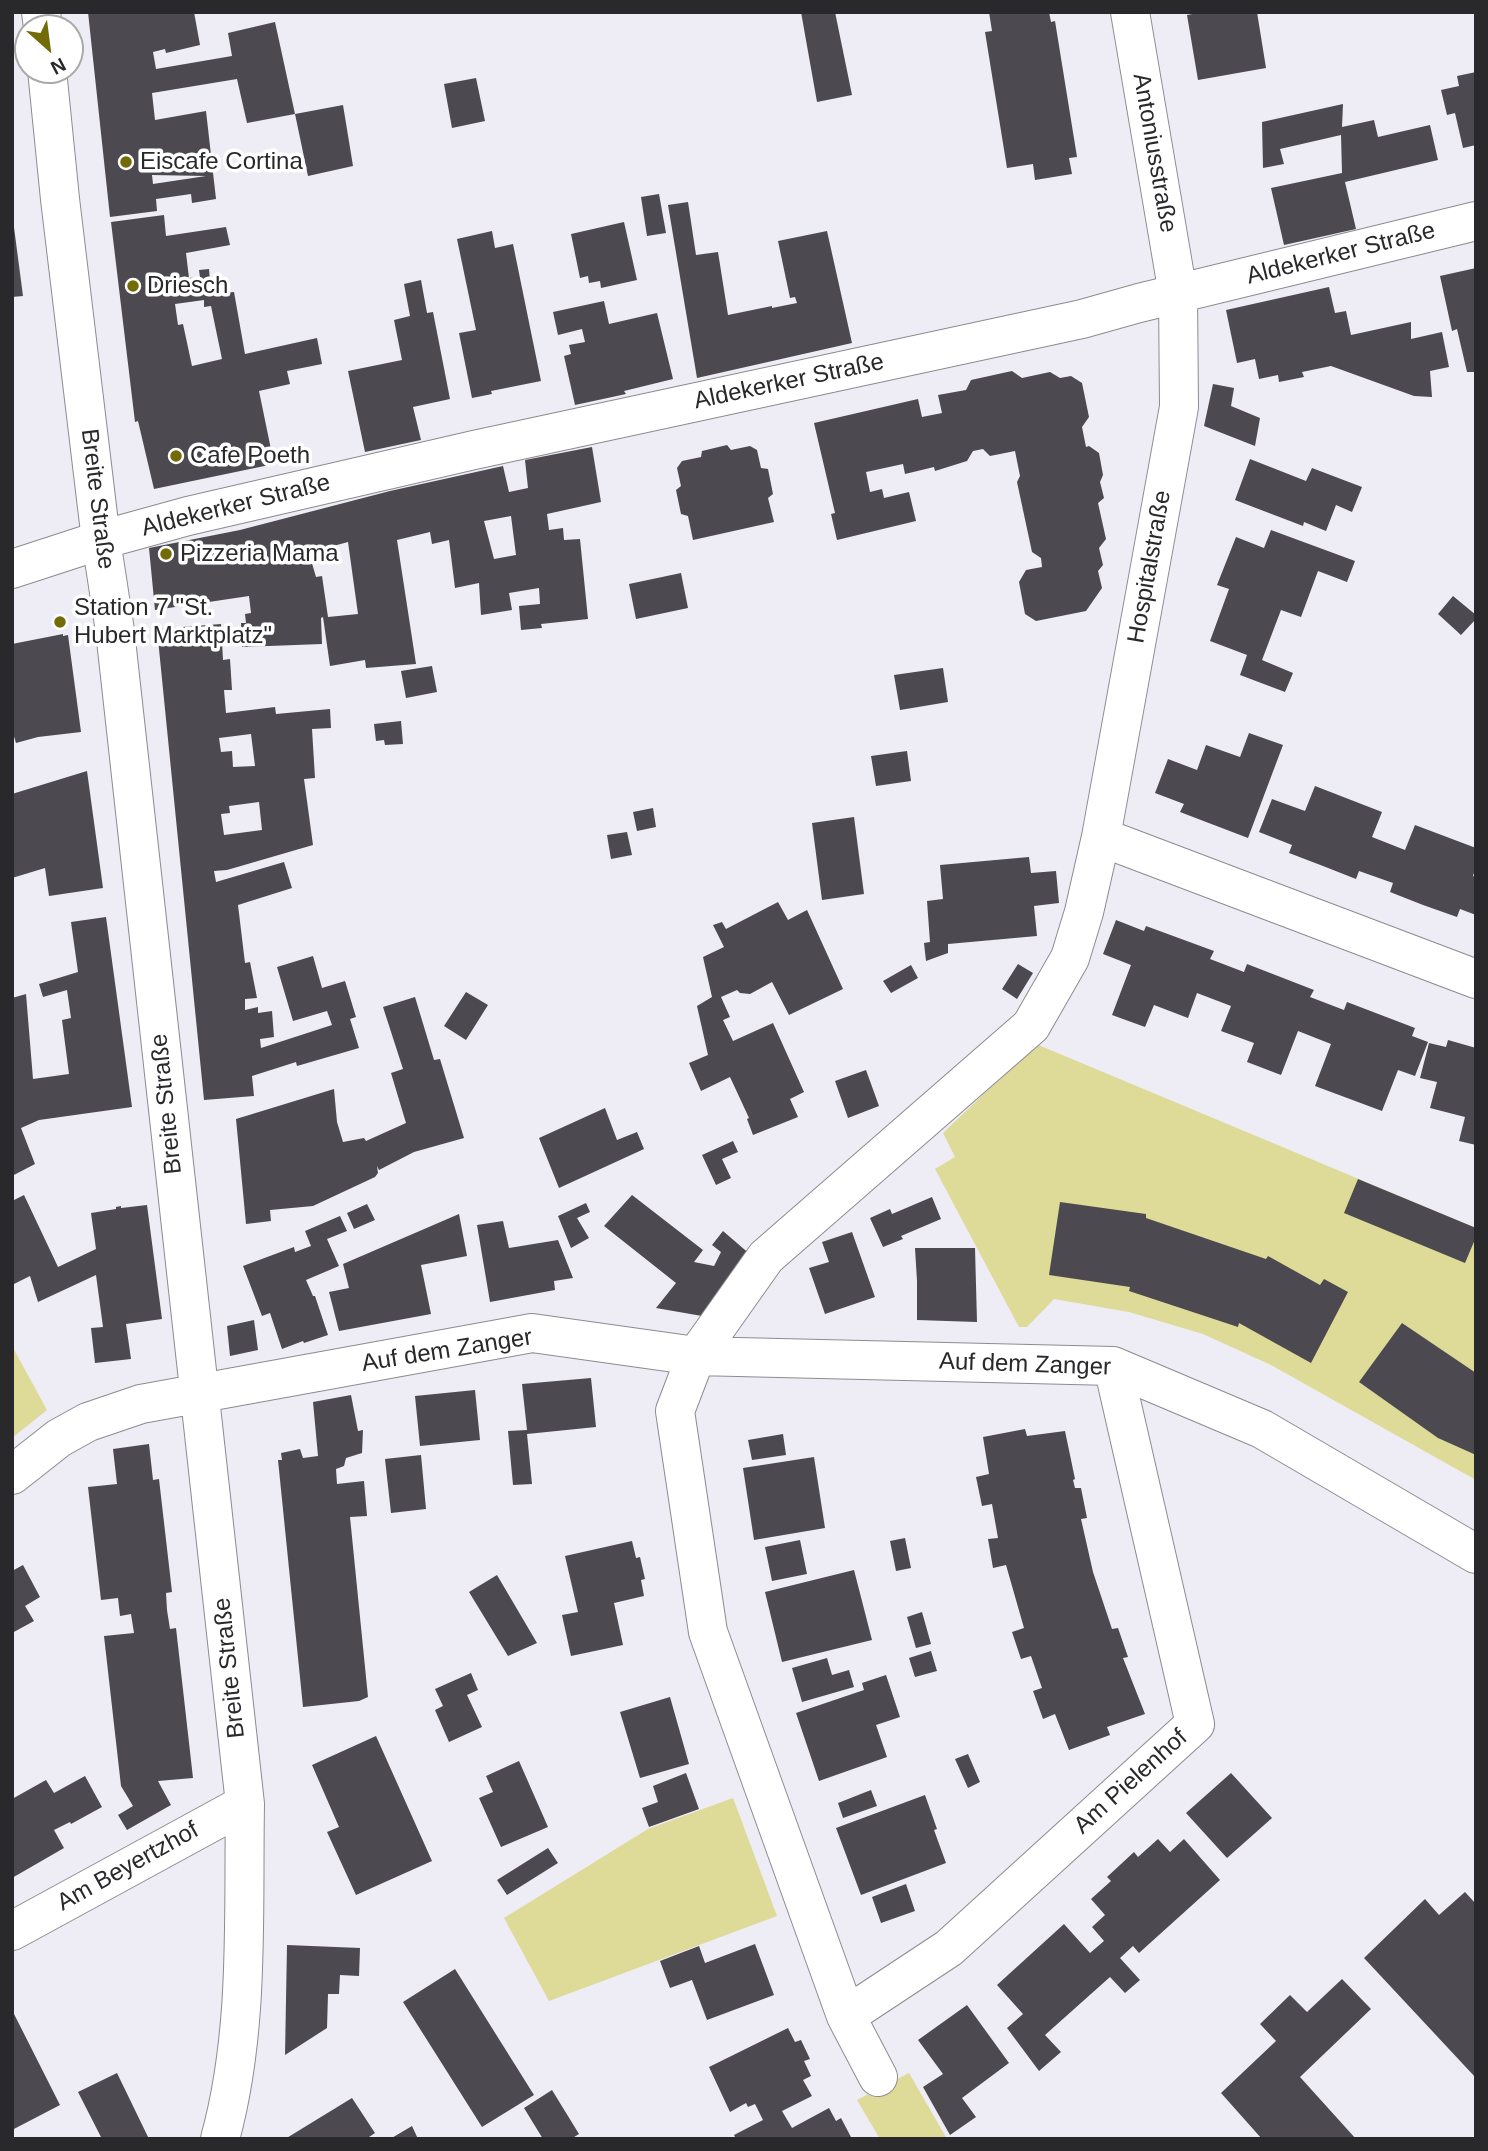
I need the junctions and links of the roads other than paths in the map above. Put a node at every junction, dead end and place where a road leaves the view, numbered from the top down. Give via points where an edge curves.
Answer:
1 (1130, 12) edge
2 (48, 84) edge
3 (1476, 221) edge
4 (1178, 295) junction
5 (102, 540) junction
6 (12, 569) edge
7 (1101, 837) junction
8 (1476, 979) edge
9 (696, 1356) junction
10 (1114, 1366) junction
11 (199, 1394) junction
12 (12, 1475) edge
13 (1476, 1554) edge
14 (245, 1804) junction
15 (12, 1931) edge
16 (846, 2017) junction
17 (878, 2077) dead end
18 (220, 2139) edge

1 - 4 street, Antoniusstraße
2 - 5 street, Breite Straße
3 - 4 street, Aldekerker Straße
4 - 5 street, Aldekerker Straße via 344,480
4 - 7 street, Hospitalstraße via 1179,407
5 - 6 street, Aldekerker Straße
5 - 11 street, Breite Straße
7 - 8 street
7 - 9 street, Hospitalstraße via 1070,958 1031,1026 766,1258
9 - 10 street, Auf dem Zanger
9 - 11 street, Auf dem Zanger via 532,1334
9 - 16 street via 675,1411 708,1632
10 - 13 street, Auf dem Zanger via 1262,1429
10 - 16 street, Am Pielenhof via 1195,1724 949,1948
11 - 12 street via 141,1404 88,1422
11 - 14 street, Breite Straße
14 - 15 street, Am Beyertzhof
14 - 18 street, Breite Straße via 242,2000 231,2099
16 - 17 street

